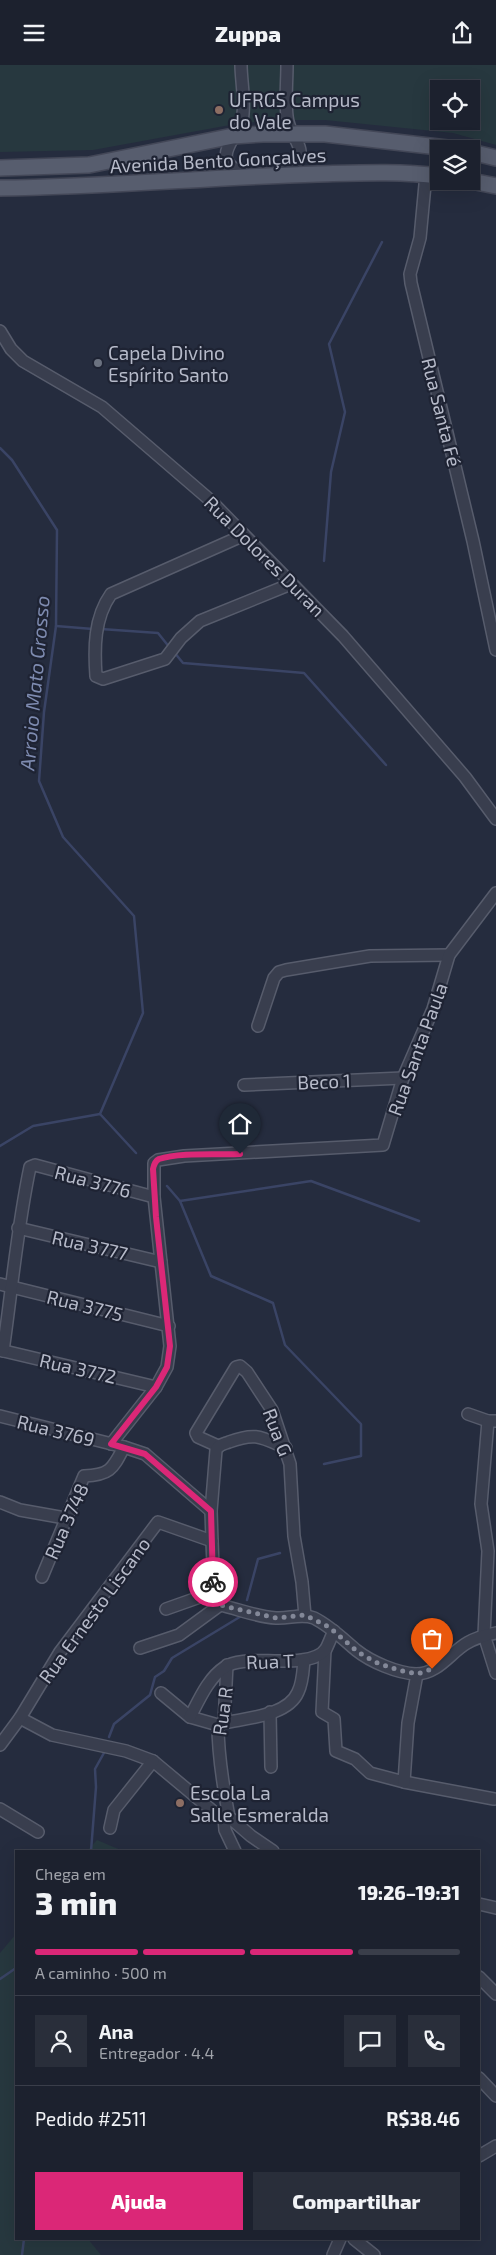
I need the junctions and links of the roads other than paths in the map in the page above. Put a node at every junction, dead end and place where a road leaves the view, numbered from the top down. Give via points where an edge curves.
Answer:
1 (241, 65) edge
2 (287, 65) edge
3 (294, 134) junction
4 (233, 136) junction
5 (430, 146) edge
6 (480, 155) edge
7 (496, 159) edge
8 (0, 169) edge
9 (277, 175) junction
10 (430, 175) edge
11 (248, 176) junction
12 (480, 183) edge
13 (430, 186) edge
14 (496, 187) edge
15 (0, 188) edge
16 (0, 331) edge
17 (244, 535) junction
18 (291, 583) junction
19 (496, 650) edge
20 (496, 819) edge
21 (496, 893) edge
22 (449, 955) junction
23 (258, 1026) dead end
24 (403, 1078) junction
25 (244, 1085) dead end
26 (154, 1197) junction
27 (18, 1228) junction
28 (161, 1261) junction
29 (0, 1284) edge
30 (13, 1287) junction
31 (169, 1326) junction
32 (2, 1350) edge
33 (156, 1387) junction
34 (468, 1414) dead end
35 (0, 1416) edge
36 (492, 1421) edge
37 (111, 1444) junction
38 (218, 1446) junction
39 (124, 1447) junction
40 (286, 1448) junction
41 (0, 1502) edge
42 (211, 1511) junction
43 (65, 1518) junction
44 (212, 1541) junction
45 (42, 1577) dead end
46 (214, 1592) junction
47 (220, 1605) junction
48 (166, 1609) dead end
49 (305, 1615) junction
50 (334, 1631) junction
51 (496, 1633) edge
52 (484, 1635) junction
53 (140, 1648) dead end
54 (325, 1650) junction
55 (304, 1660) junction
56 (227, 1665) junction
57 (496, 1673) edge
58 (417, 1674) junction
59 (161, 1693) dead end
60 (270, 1712) junction
61 (190, 1717) junction
62 (20, 1718) junction
63 (221, 1724) junction
64 (0, 1745) edge
65 (153, 1761) junction
66 (271, 1767) dead end
67 (404, 1782) junction
68 (494, 1799) dead end
69 (0, 1809) edge
70 (226, 1817) junction
71 (110, 1828) dead end
72 (38, 1833) dead end
73 (235, 1850) edge
74 (272, 1850) edge
75 (480, 1904) edge
76 (496, 1908) edge
77 (480, 1978) edge
78 (496, 1994) edge
79 (480, 2079) edge
80 (496, 2095) edge
81 (496, 2146) edge
82 (480, 2155) edge
83 (340, 2240) edge
84 (355, 2240) edge
85 (333, 2255) edge
86 (374, 2255) edge

1 - 4 street via 242,117
2 - 3 street via 287,118
3 - 4 main road, Avenida Bento Gonçalves
3 - 5 main road, Avenida Bento Gonçalves via 325,134
3 - 9 street via 300,145 298,159
4 - 8 main road, Avenida Bento Gonçalves via 89,165
4 - 11 street via 227,148 229,163
6 - 7 main road
9 - 10 main road, Avenida Bento Gonçalves via 381,172
9 - 11 main road, Avenida Bento Gonçalves
11 - 15 main road, Avenida Bento Gonçalves
12 - 14 main road
13 - 19 street, Rua Santa Fé via 410,274 411,283
16 - 17 street, Rua Dolores Duran via 23,361 102,407 210,500
17 - 18 street, Rua Dolores Duran
17 - 18 street via 111,594 98,623 94,649 96,676 103,679 165,659 200,621
18 - 20 street, Rua Dolores Duran via 343,635 465,777
21 - 22 street, Rua Santa Paula
22 - 23 street via 370,956 279,972
22 - 24 street, Rua Santa Paula via 433,1009
24 - 25 street, Beco 1
24 - 26 street, Rua Santa Paula via 383,1145 158,1159 153,1169
26 - 27 street, Rua 3776 via 33,1166 30,1167
26 - 28 street, Rua Santa Paula
27 - 28 street, Rua 3777
27 - 30 street
28 - 31 street
29 - 30 street, Rua 3775
30 - 31 street, Rua 3775
30 - 32 street
31 - 33 street via 167,1367
32 - 33 street, Rua 3772
33 - 37 street
34 - 36 street
35 - 37 street, Rua 3769
36 - 52 street via 482,1504 488,1551
37 - 39 street
38 - 40 street via 255,1435
38 - 40 street, Rua G via 196,1433 237,1365 247,1372 266,1400
38 - 42 street via 214,1456
39 - 42 street via 145,1454
39 - 43 street, Rua 3748 via 111,1470 84,1476
40 - 49 street, Rua G via 290,1463 295,1550
41 - 43 street via 20,1510
42 - 44 street
43 - 45 street, Rua 3748
44 - 46 street
44 - 62 street, Rua Ernesto Liscano via 158,1522 60,1652
46 - 47 street
46 - 48 street
47 - 49 street via 276,1618
47 - 53 street via 179,1635
49 - 50 street
50 - 54 street
50 - 58 street via 375,1662
51 - 52 street
52 - 57 street
52 - 58 street via 466,1643 448,1660
54 - 55 street, Rua T
54 - 67 street via 322,1712 334,1719 336,1751 355,1759 370,1773
55 - 56 street, Rua T via 259,1660
55 - 60 street via 299,1691 293,1701
56 - 61 street, Rua T via 208,1684
56 - 63 street, Rua R
58 - 67 street via 408,1723
59 - 61 street
60 - 63 street
60 - 66 street
61 - 63 street
62 - 64 street, Rua Ernesto Liscano
62 - 65 street via 52,1735 126,1751
63 - 70 street, Rua R via 220,1764
65 - 70 street via 214,1812
65 - 71 street via 114,1810
67 - 68 street
69 - 72 street
70 - 73 street, Rua R via 225,1830
70 - 74 street
75 - 76 street
77 - 78 street
79 - 80 street
81 - 82 street
83 - 85 street
84 - 86 street

